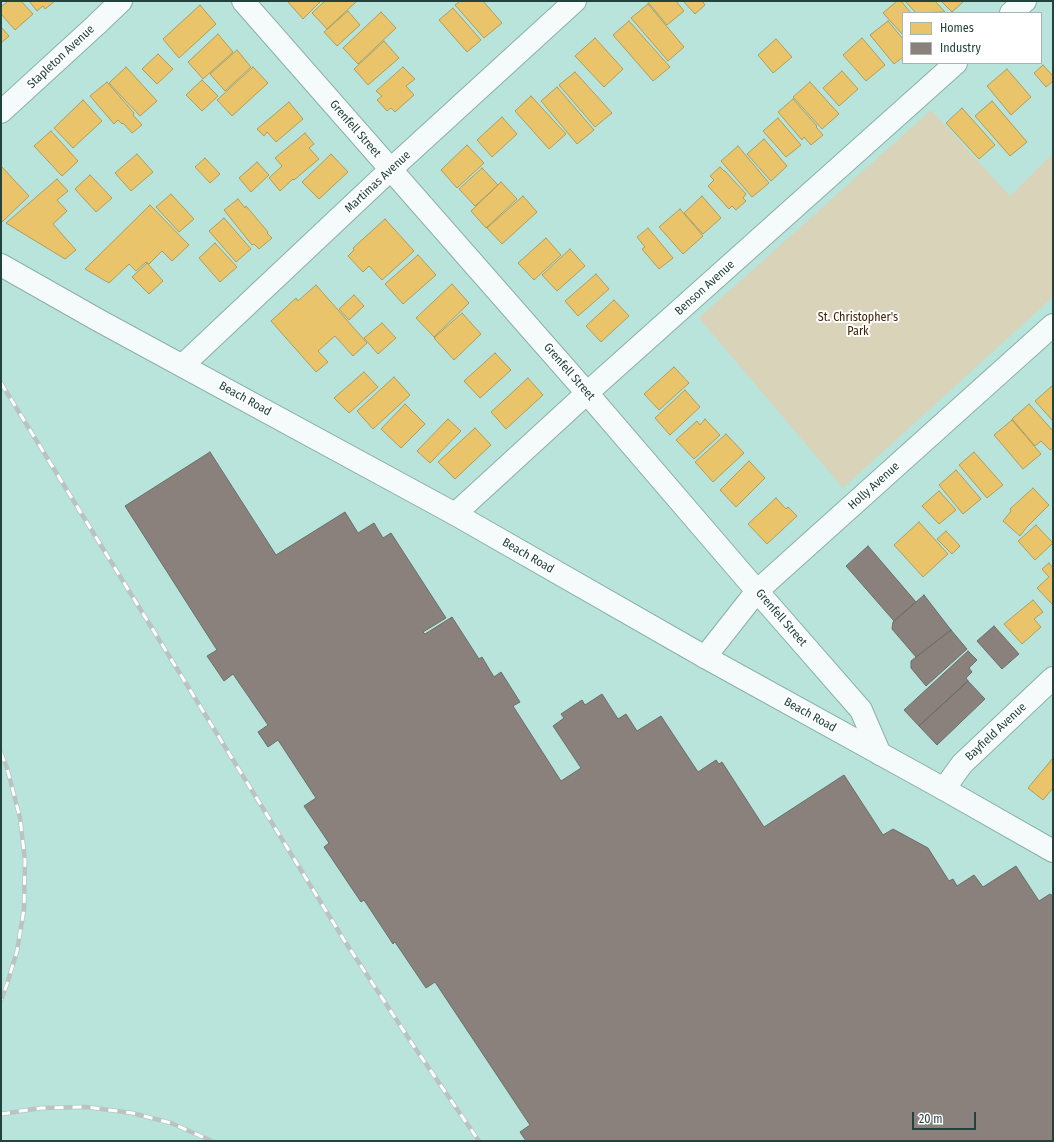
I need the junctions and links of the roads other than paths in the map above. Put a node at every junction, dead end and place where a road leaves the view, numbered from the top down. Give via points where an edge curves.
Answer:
1 (120, 1) edge
2 (243, 1) edge
3 (575, 1) edge
4 (1025, 1) edge
5 (1013, 12) edge
6 (955, 64) edge
7 (1, 112) edge
8 (390, 170) junction
9 (1, 265) edge
10 (1053, 325) edge
11 (182, 365) junction
12 (587, 393) junction
13 (455, 514) junction
14 (757, 591) junction
15 (705, 657) junction
16 (1053, 678) edge
17 (880, 754) junction
18 (944, 789) junction
19 (1053, 851) edge

1 - 7 street, Stapleton Avenue
2 - 8 street, Grenfell Street
3 - 8 street, Martimas Avenue
4 - 5 street
6 - 12 street, Benson Avenue
8 - 11 street, Martimas Avenue
8 - 12 street, Grenfell Street
9 - 11 street, Beach Road
10 - 14 street, Holly Avenue
11 - 13 street, Beach Road
12 - 13 street, Benson Avenue
12 - 14 street, Grenfell Street
13 - 15 street, Beach Road
14 - 15 street, Holly Avenue
14 - 17 street, Grenfell Street via 861,710
15 - 17 street, Beach Road
16 - 18 street, Bayfield Avenue via 962,764
17 - 18 street, Beach Road
18 - 19 street, Beach Road

